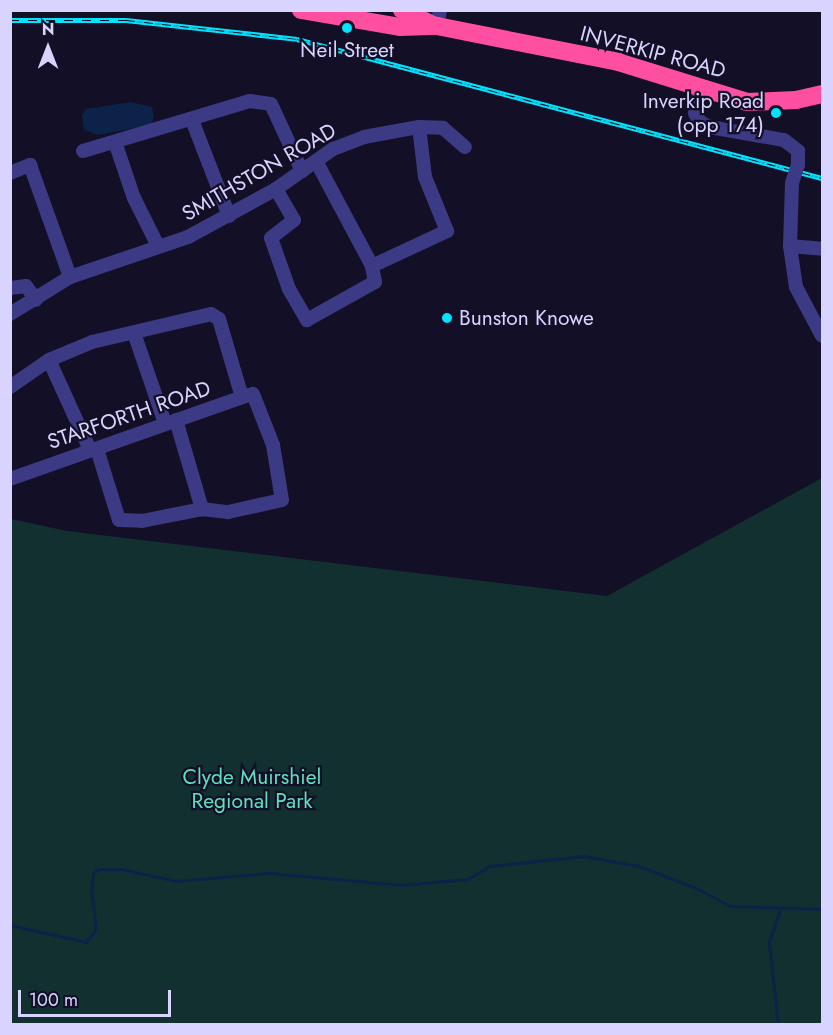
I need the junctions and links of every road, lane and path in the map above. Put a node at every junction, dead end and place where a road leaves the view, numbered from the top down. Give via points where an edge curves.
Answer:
1 (301, 10) edge
2 (402, 10) edge
3 (438, 18) edge
4 (701, 87) junction
5 (822, 94) edge
6 (192, 120) junction
7 (419, 127) junction
8 (115, 142) junction
9 (465, 147) dead end
10 (83, 151) dead end
11 (316, 161) junction
12 (302, 171) junction
13 (10, 173) edge
14 (276, 189) junction
15 (229, 216) junction
16 (158, 246) junction
17 (790, 246) junction
18 (822, 249) edge
19 (372, 266) junction
20 (70, 277) junction
21 (10, 288) edge
22 (36, 300) junction
23 (10, 314) edge
24 (134, 333) junction
25 (822, 336) edge
26 (49, 360) junction
27 (10, 387) edge
28 (252, 394) junction
29 (171, 422) junction
30 (93, 450) junction
31 (11, 478) edge
32 (202, 509) junction

1 - 3 highway, INVERKIP ROAD via 400,27
2 - 3 highway, INVERKIP ROAD
3 - 4 highway, INVERKIP ROAD via 618,62
4 - 5 highway, INVERKIP ROAD via 747,102 796,100
4 - 17 street, bridge via 696,113 700,122 710,128 784,140 798,151 792,183
6 - 8 street
6 - 12 street via 233,105 272,104
6 - 15 street
7 - 9 street, SMITHSTON ROAD via 443,128
7 - 11 street, SMITHSTON ROAD via 364,137 333,149
7 - 19 street via 425,177 447,231
8 - 10 street
8 - 16 street via 134,198
11 - 12 street, SMITHSTON ROAD
11 - 19 street
12 - 14 street, SMITHSTON ROAD
13 - 20 street via 30,165
14 - 15 street, SMITHSTON ROAD
14 - 19 street via 294,220 271,238 307,320 375,282
15 - 16 street, SMITHSTON ROAD via 188,237
16 - 20 street, SMITHSTON ROAD
17 - 18 street
17 - 25 street via 796,287
20 - 22 street, SMITHSTON ROAD
21 - 22 street via 26,286
22 - 23 street, SMITHSTON ROAD
24 - 26 street via 92,342
24 - 28 street via 211,314 219,319
24 - 29 street
26 - 27 street
26 - 30 street
28 - 29 street, STARFORTH ROAD
28 - 32 street via 273,445 282,500 228,512
29 - 30 street, STARFORTH ROAD
29 - 32 street
30 - 31 street, STARFORTH ROAD
30 - 32 street via 119,520 142,521

